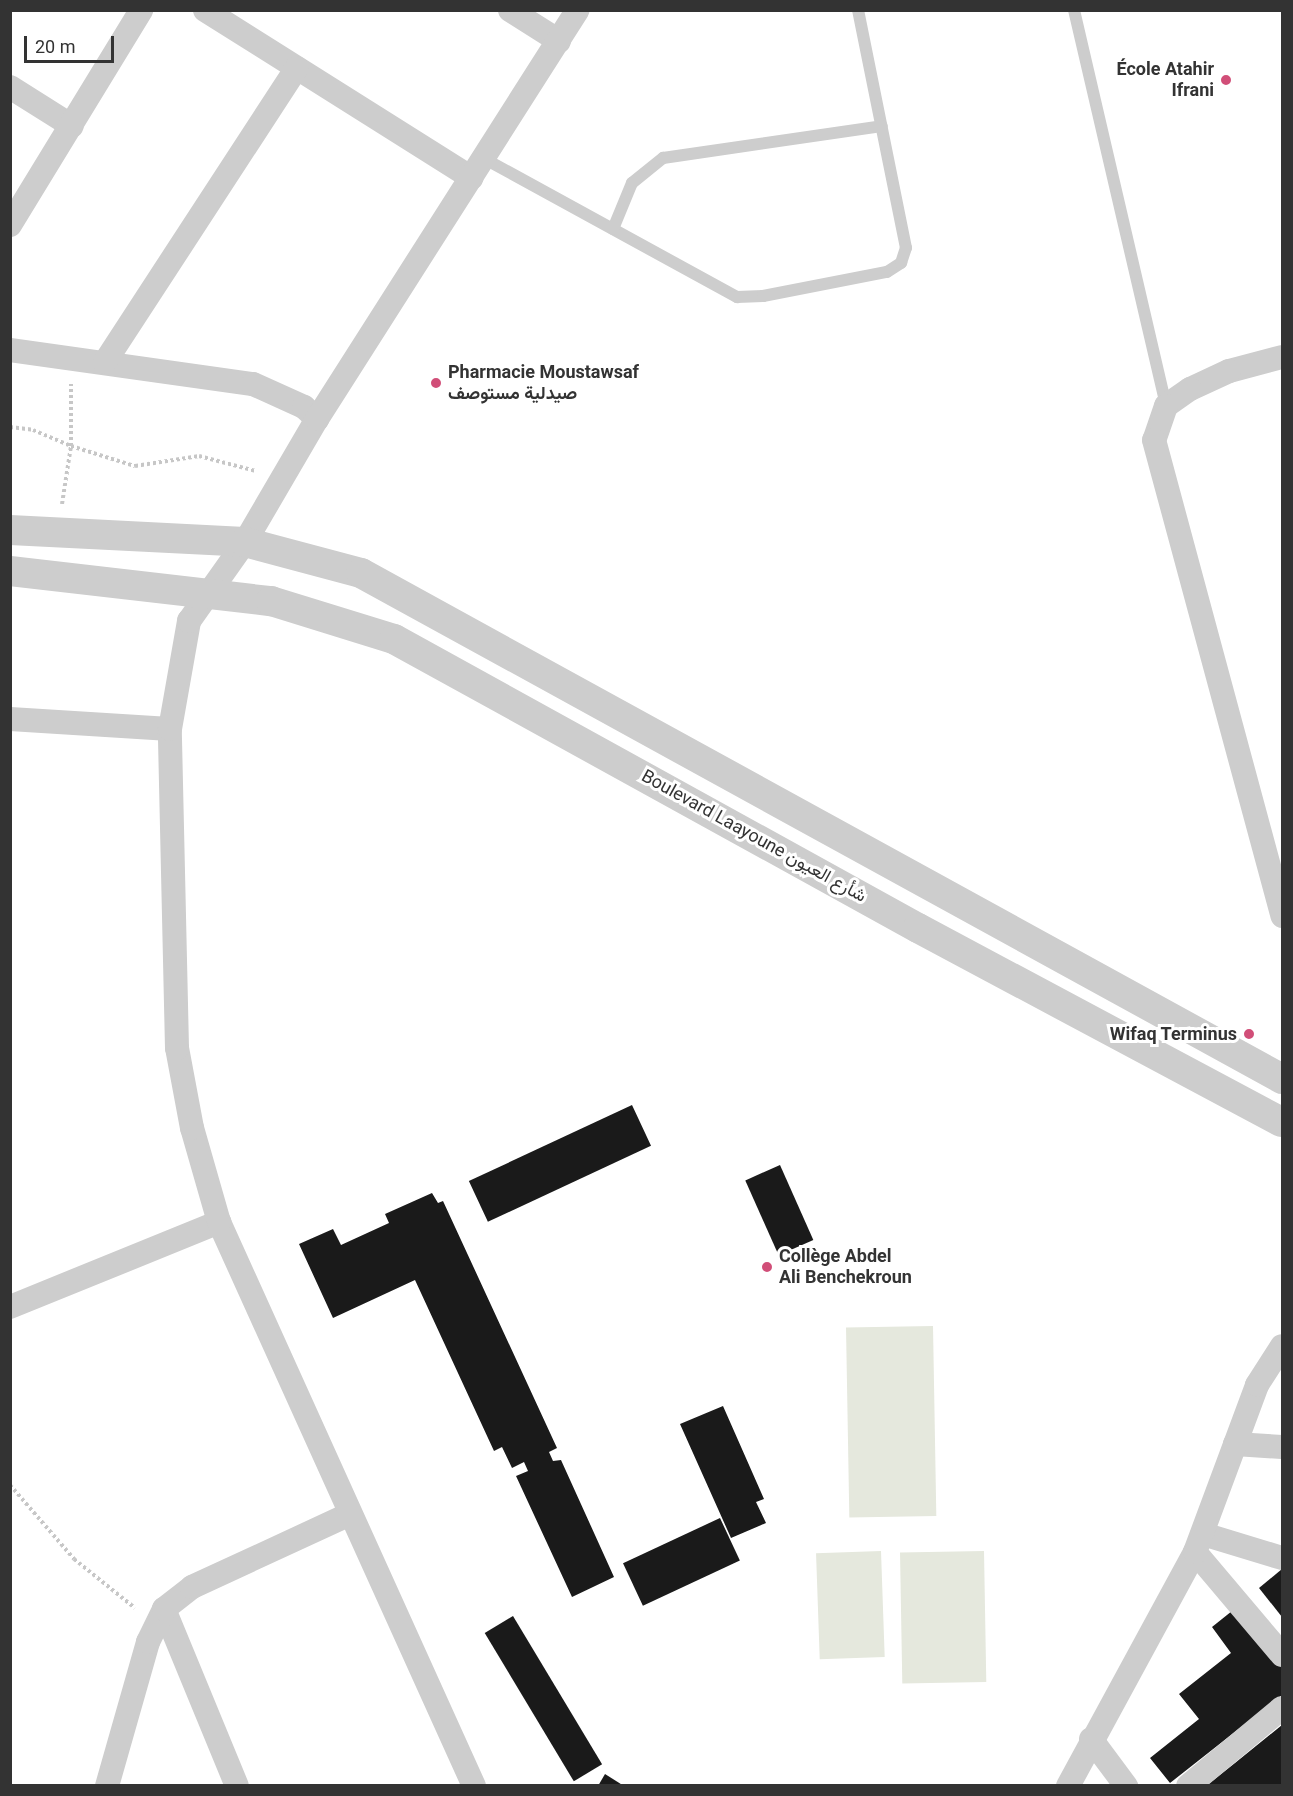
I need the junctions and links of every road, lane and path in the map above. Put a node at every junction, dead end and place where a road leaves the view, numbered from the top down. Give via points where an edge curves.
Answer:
1 (141, 10) edge
2 (205, 10) edge
3 (510, 10) edge
4 (578, 10) edge
5 (858, 10) edge
6 (1074, 10) edge
7 (559, 41) junction
8 (297, 68) junction
9 (10, 87) edge
10 (72, 126) junction
11 (882, 126) junction
12 (478, 168) junction
13 (10, 225) edge
14 (613, 230) junction
15 (10, 350) edge
16 (1282, 357) edge
17 (72, 358) junction
18 (105, 362) junction
19 (1166, 405) junction
20 (317, 419) junction
21 (10, 427) edge
22 (70, 446) junction
23 (282, 481) junction
24 (10, 530) edge
25 (58, 532) junction
26 (246, 542) junction
27 (10, 571) edge
28 (209, 594) junction
29 (10, 719) edge
30 (170, 729) junction
31 (1282, 916) edge
32 (1282, 1079) edge
33 (1282, 1122) edge
34 (219, 1222) junction
35 (10, 1307) edge
36 (1282, 1327) edge
37 (1277, 1352) edge
38 (1235, 1444) junction
39 (1282, 1447) edge
40 (10, 1485) edge
41 (350, 1514) junction
42 (1199, 1543) junction
43 (1282, 1557) edge
44 (161, 1617) junction
45 (1282, 1655) edge
46 (1282, 1708) edge
47 (1091, 1739) junction
48 (106, 1785) edge
49 (237, 1785) edge
50 (474, 1785) edge
51 (1068, 1785) edge
52 (1126, 1785) edge
53 (1188, 1785) edge

1 - 10 street
2 - 8 street
3 - 7 street
4 - 7 street
5 - 11 lane
6 - 19 lane
7 - 12 street
8 - 12 street
8 - 18 street
9 - 10 street
10 - 13 street
11 - 14 lane via 663,158 632,183
11 - 14 lane via 906,248 901,263 887,272 763,296 737,297
12 - 14 lane
12 - 20 street
15 - 17 street
16 - 19 street via 1229,371
17 - 18 street
17 - 22 path
18 - 20 street via 253,384 304,406
19 - 31 street via 1156,426 1157,452
20 - 23 street
21 - 22 path via 33,430
22 - 23 path via 135,466 199,456 228,460
22 - 25 path
23 - 26 street
24 - 25 street
25 - 26 street
26 - 28 street
26 - 32 street via 361,573
27 - 28 street, Boulevard Laayoune شأرع العيون
28 - 30 street via 189,621
28 - 33 street, Boulevard Laayoune شأرع العيون via 272,601 394,639 928,934
29 - 30 street
30 - 34 street via 177,1048 192,1128
34 - 35 street
34 - 41 street
36 - 37 street
37 - 38 street
38 - 39 street
38 - 42 street
40 - 44 path via 74,1559
41 - 44 street via 192,1587
41 - 50 street
42 - 43 street
42 - 45 street
42 - 47 street
44 - 48 street
44 - 49 street
46 - 53 street
47 - 51 street
47 - 52 street

